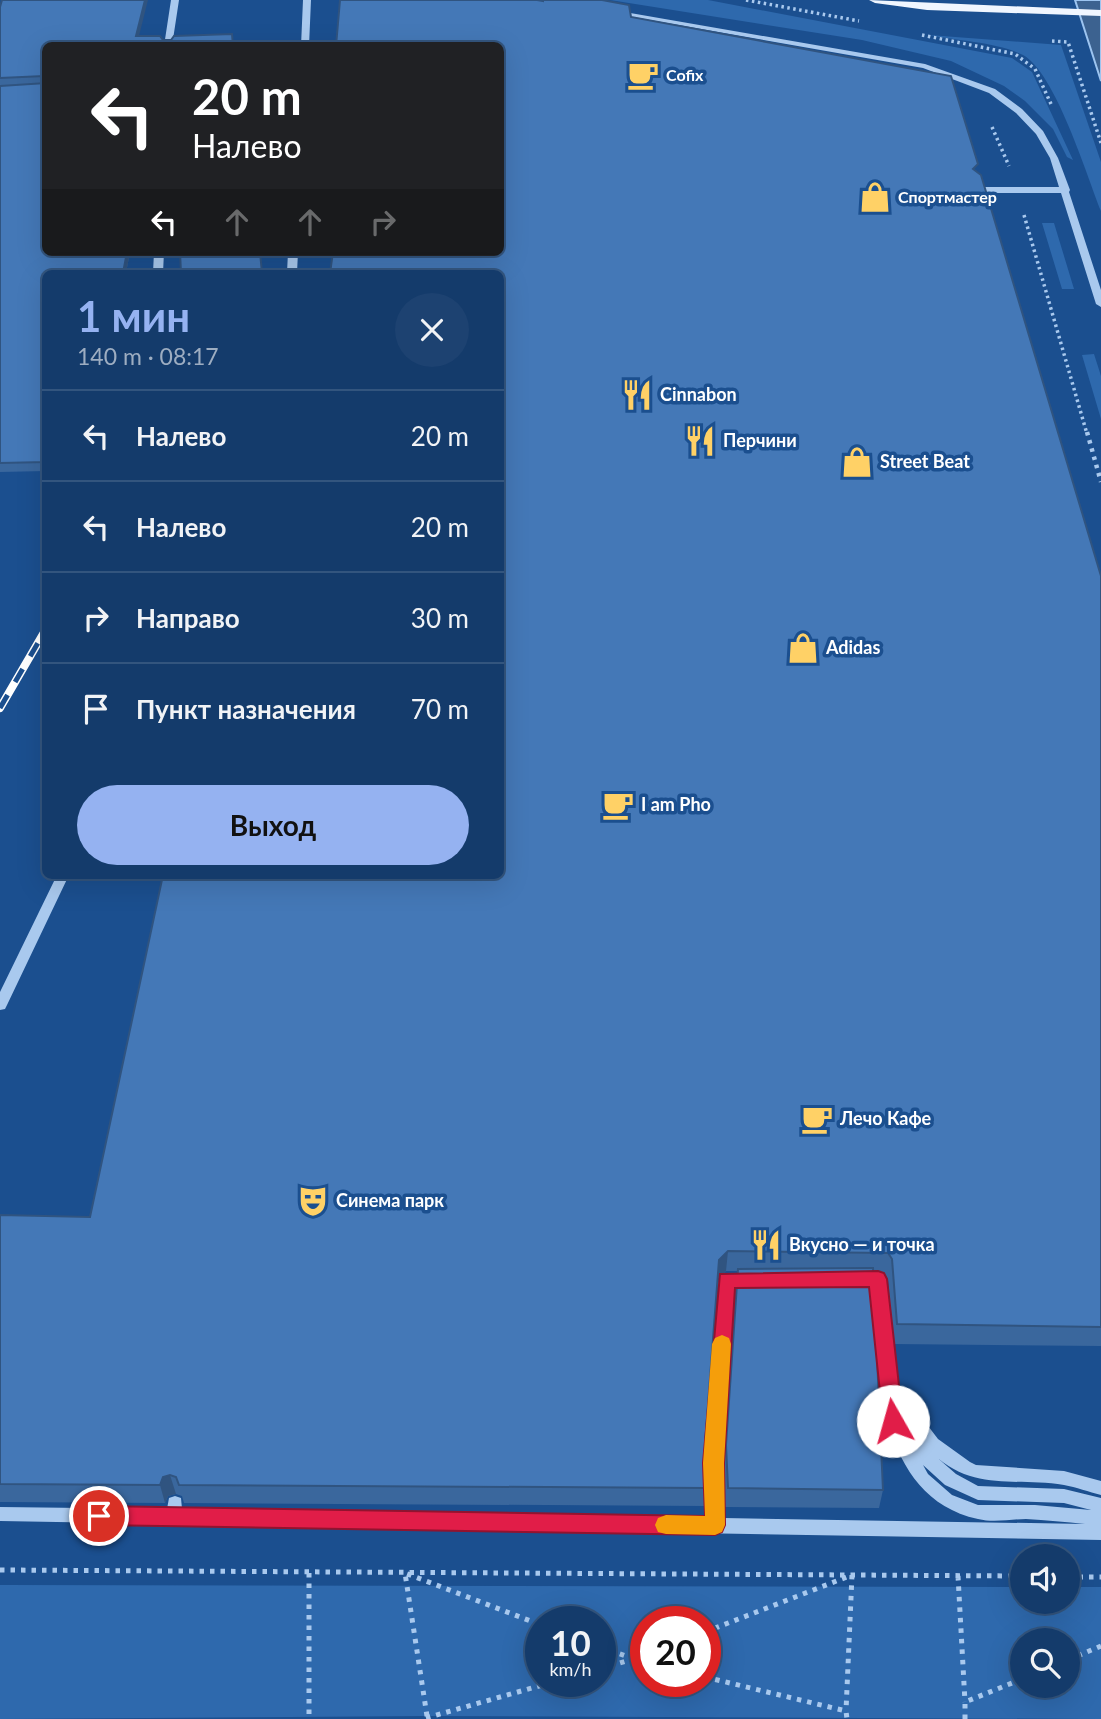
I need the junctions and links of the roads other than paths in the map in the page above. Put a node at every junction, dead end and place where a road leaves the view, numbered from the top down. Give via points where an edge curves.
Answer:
1 (175, 0) edge
2 (307, 0) edge
3 (875, 0) edge
4 (600, 9) edge
5 (1101, 13) edge
6 (169, 42) edge
7 (305, 42) edge
8 (976, 190) edge
9 (1066, 190) junction
10 (1101, 304) edge
11 (61, 879) edge
12 (0, 1005) edge
13 (836, 1279) edge
14 (768, 1280) edge
15 (888, 1381) junction
16 (1101, 1488) edge
17 (1101, 1505) edge
18 (0, 1514) edge
19 (1101, 1519) edge
20 (715, 1525) junction
21 (1101, 1532) edge

1 - 6 lane
2 - 7 lane
3 - 5 main road via 928,7
4 - 9 street via 925,66 962,77 992,91 1040,133
8 - 9 lane
9 - 10 street
11 - 12 lane
13 - 15 lane via 878,1279
14 - 20 lane via 726,1280 713,1463
15 - 16 lane via 923,1432 962,1468 1064,1478
15 - 17 lane via 913,1440 947,1480 978,1493 1064,1496
15 - 19 lane via 901,1444 934,1490 979,1512
18 - 20 lane via 174,1510
20 - 21 lane

